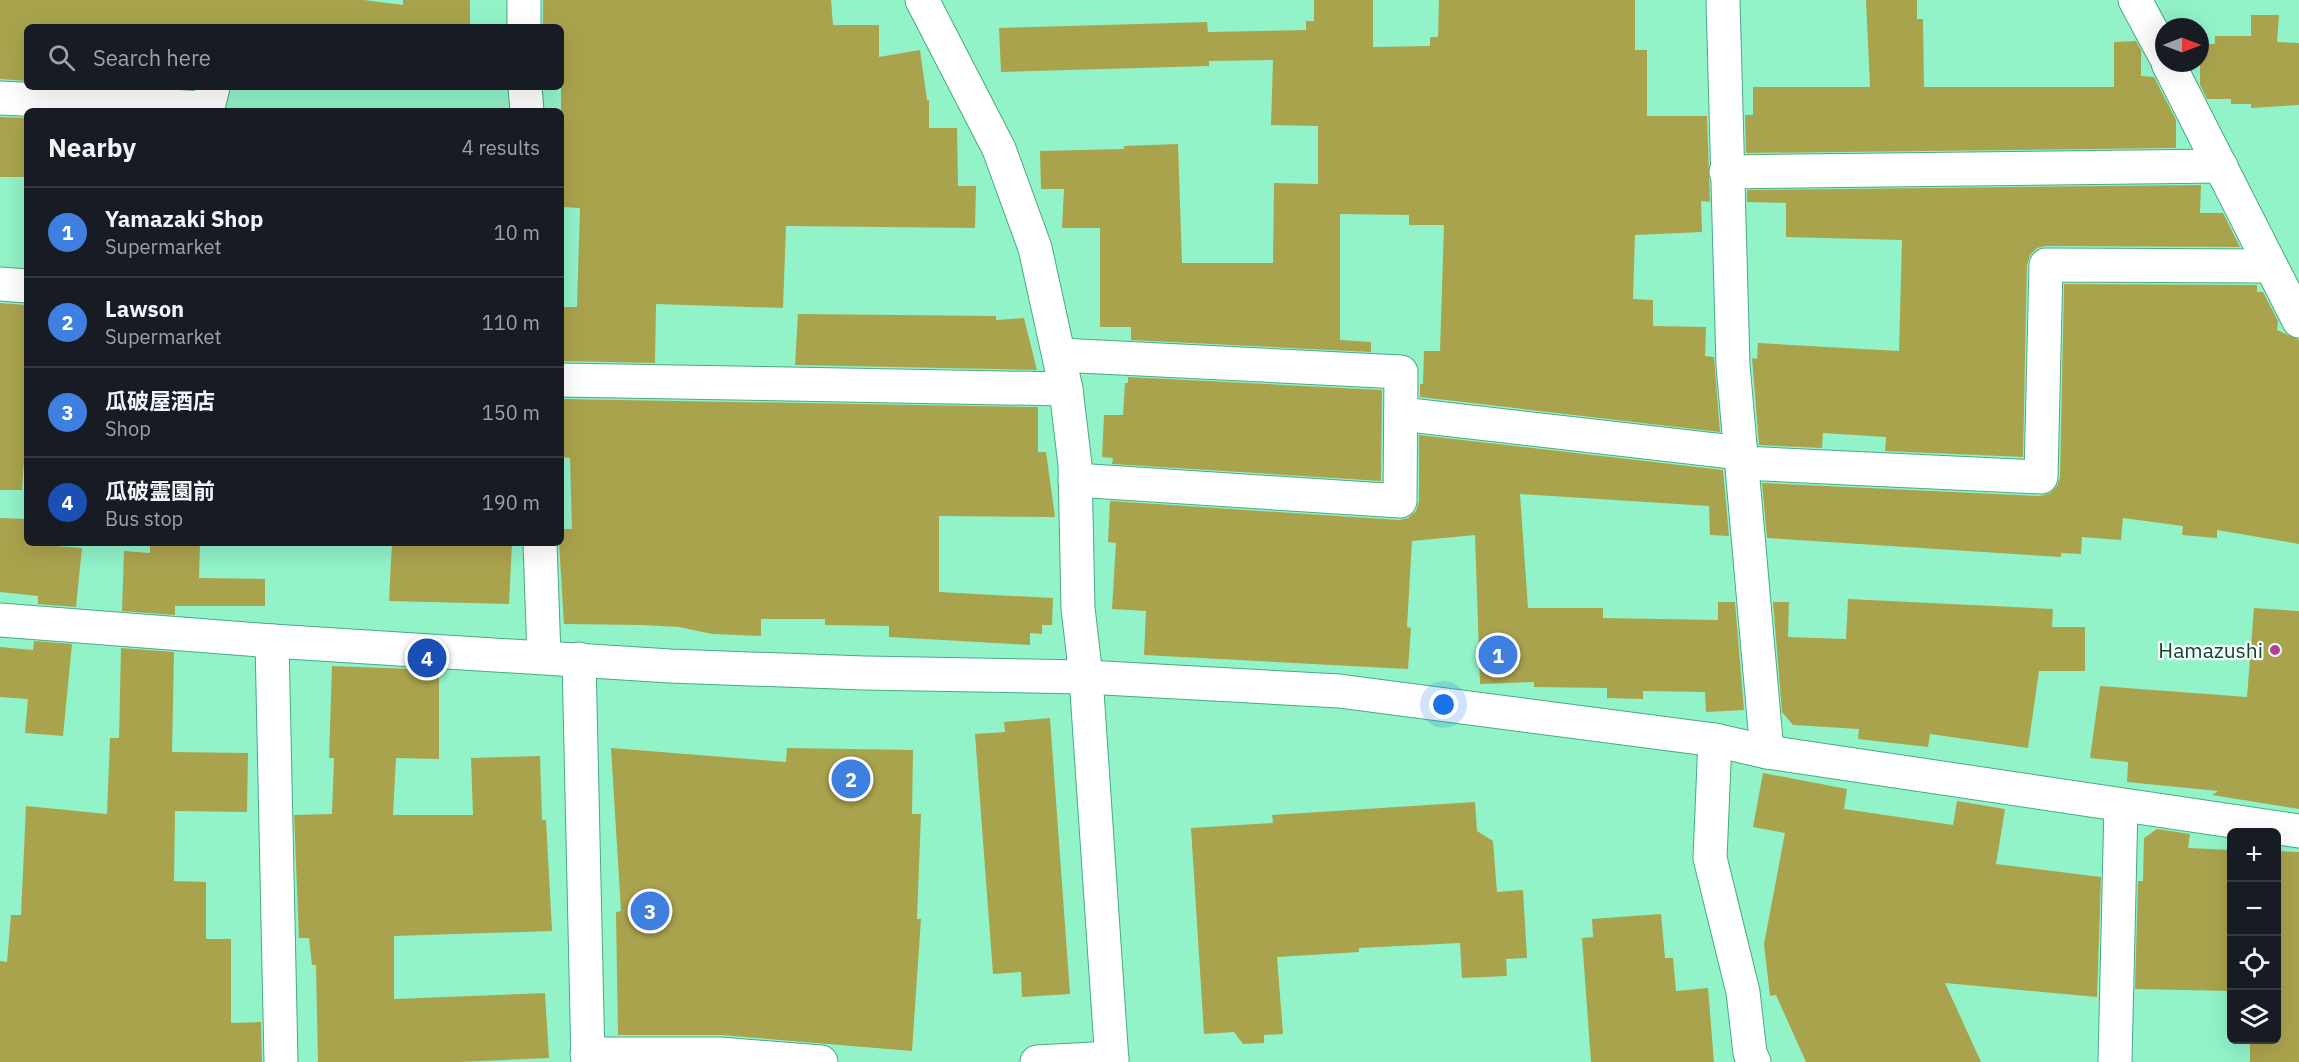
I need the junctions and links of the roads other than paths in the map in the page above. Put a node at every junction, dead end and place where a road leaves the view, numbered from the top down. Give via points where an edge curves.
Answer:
1 (524, 0) edge
2 (922, 0) edge
3 (1723, 0) edge
4 (2135, 0) edge
5 (524, 24) edge
6 (2155, 37) edge
7 (2173, 72) edge
8 (212, 90) edge
9 (525, 90) edge
10 (0, 98) edge
11 (208, 108) edge
12 (208, 108) edge
13 (527, 108) edge
14 (2221, 166) junction
15 (1726, 172) junction
16 (2271, 266) junction
17 (0, 284) edge
18 (24, 286) edge
19 (2299, 321) edge
20 (1059, 355) junction
21 (564, 380) edge
22 (1066, 389) junction
23 (1401, 414) junction
24 (1742, 458) junction
25 (1075, 480) junction
26 (540, 546) edge
27 (0, 620) edge
28 (272, 641) junction
29 (544, 656) junction
30 (579, 659) junction
31 (1086, 677) junction
32 (1715, 741) junction
33 (1767, 752) junction
34 (2121, 805) junction
35 (2299, 831) edge
36 (587, 1058) edge
37 (1112, 1060) edge
38 (281, 1062) edge
39 (821, 1062) edge
40 (1037, 1062) edge
41 (1754, 1062) edge
42 (2115, 1062) edge

1 - 5 street
2 - 20 street via 999,149 1035,248
3 - 15 street
4 - 6 street
7 - 14 street
8 - 12 street
9 - 13 street
10 - 11 street
14 - 15 street
14 - 16 street
15 - 24 street via 1733,365
16 - 19 street
16 - 24 street via 2046,265 2041,477
17 - 18 street
20 - 22 street
20 - 23 street via 1401,372
21 - 22 street
22 - 25 street
23 - 24 street
23 - 25 street via 1400,501
24 - 33 street
25 - 31 street via 1077,608
26 - 29 street
27 - 28 street
28 - 29 street
28 - 38 street
29 - 30 street
30 - 31 street via 864,674
30 - 36 street
31 - 32 street via 1339,691
31 - 37 street
32 - 33 street
32 - 41 street via 1710,858 1743,992
33 - 34 street
34 - 35 street
34 - 42 street
36 - 39 street via 720,1054
37 - 40 street

